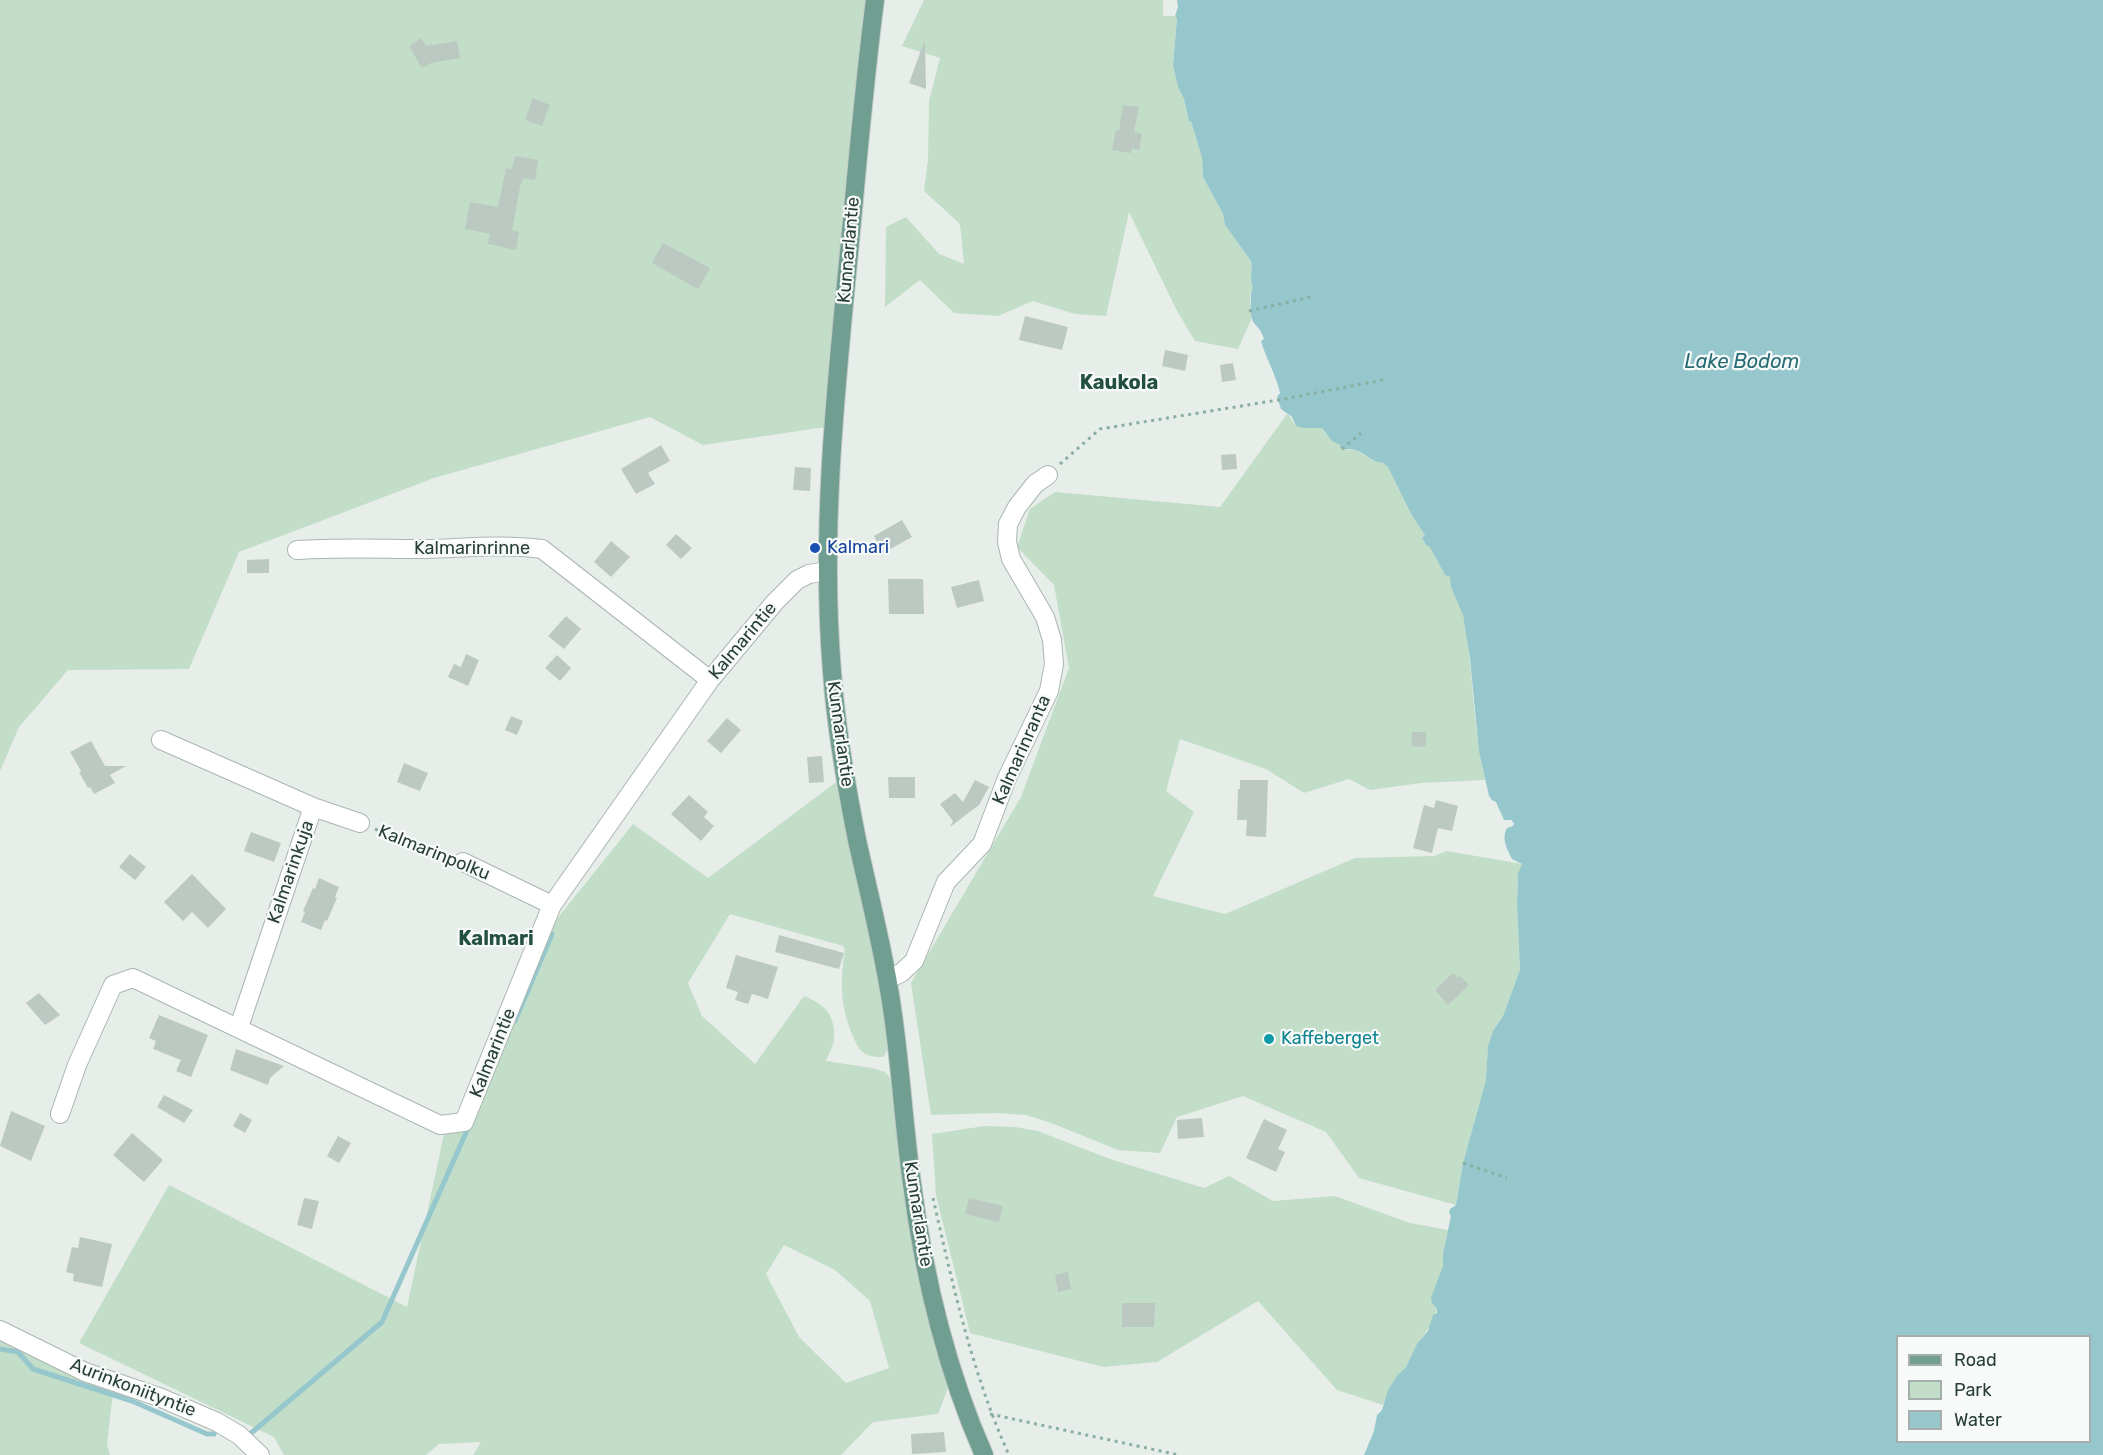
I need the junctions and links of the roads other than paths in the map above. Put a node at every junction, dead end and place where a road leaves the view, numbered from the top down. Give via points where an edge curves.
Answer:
1 (875, 0) edge
2 (1048, 475) road end
3 (297, 550) dead end
4 (828, 571) junction
5 (710, 680) junction
6 (161, 740) dead end
7 (313, 807) junction
8 (360, 823) road end
9 (463, 862) road end
10 (552, 905) junction
11 (888, 979) junction
12 (239, 1027) junction
13 (60, 1114) dead end
14 (0, 1330) edge
15 (260, 1455) edge
16 (984, 1455) edge

1 - 4 main road, Kunnarlantie via 839,357
2 - 11 street, Kalmarinranta via 1035,484 1017,507 1008,524 1007,542 1011,559 1045,617 1052,640 1054,664 1049,691 1007,778 981,844 946,882 914,961 901,974
3 - 5 street, Kalmarinrinne via 520,546 542,549
4 - 5 street, Kalmarintie via 797,580
4 - 11 main road, Kunnarlantie via 837,728
5 - 10 street, Kalmarintie
6 - 7 street, Kalmarinkuja
7 - 8 street, Kalmarinpolku
7 - 12 street, Kalmarinkuja
9 - 10 street, Kalmarinpolku
10 - 12 street, Kalmarintie via 464,1122 440,1125
11 - 16 main road, Kunnarlantie via 919,1236 936,1317
12 - 13 street, Kalmarintie via 133,978 113,985
14 - 15 street, Aurinkoniityntie via 85,1372 218,1422

